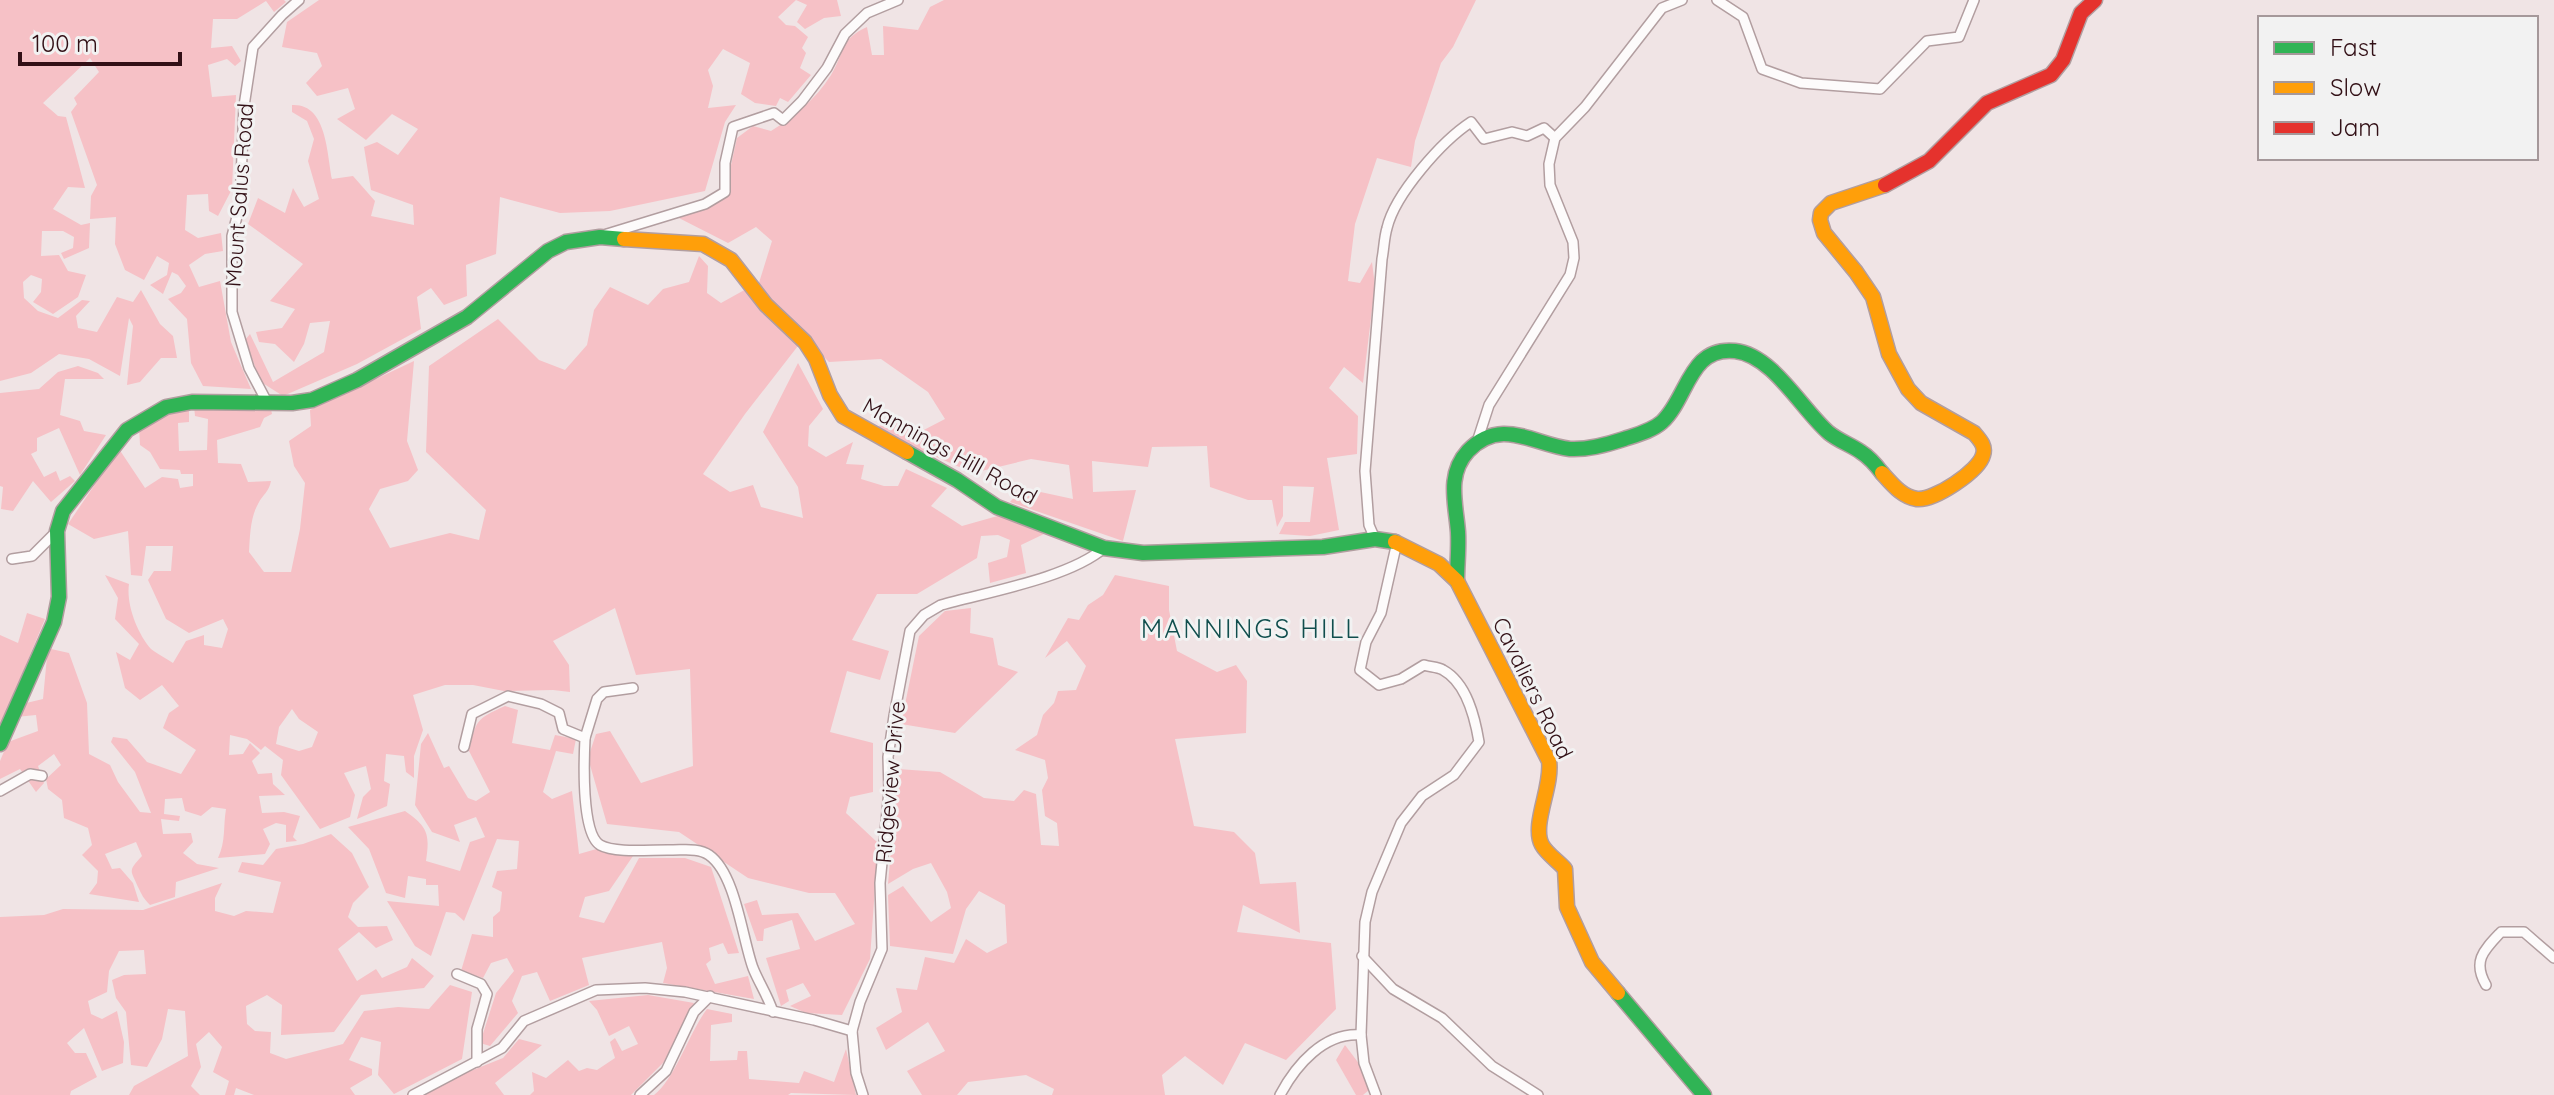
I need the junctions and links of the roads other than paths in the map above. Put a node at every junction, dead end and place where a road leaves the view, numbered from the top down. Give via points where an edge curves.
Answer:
1 (299, 0) edge
2 (898, 0) edge
3 (1682, 0) edge
4 (1717, 0) edge
5 (1974, 0) edge
6 (2095, 0) edge
7 (1555, 138) junction
8 (600, 237) junction
9 (267, 402) junction
10 (1477, 442) junction
11 (57, 531) junction
12 (1375, 539) junction
13 (1397, 542) junction
14 (1104, 548) junction
15 (12, 559) dead end
16 (1457, 581) junction
17 (633, 688) dead end
18 (585, 738) junction
19 (0, 744) edge
20 (464, 747) dead end
21 (42, 776) dead end
22 (0, 791) edge
23 (1362, 956) junction
24 (2554, 958) edge
25 (457, 974) dead end
26 (2486, 985) dead end
27 (710, 996) junction
28 (773, 1012) junction
29 (852, 1031) junction
30 (1361, 1035) junction
31 (477, 1062) junction
32 (1373, 1094) edge
33 (413, 1095) edge
34 (640, 1095) edge
35 (863, 1095) edge
36 (1280, 1095) edge
37 (1538, 1095) edge
38 (1704, 1095) edge

1 - 9 street, Mount Salus Road via 253,47 244,106 240,205 232,236 232,312 249,368
2 - 8 street via 867,13 845,34 827,68 783,120 774,113 733,127 725,192 705,204
3 - 7 street via 1662,8
4 - 5 street via 1743,17 1762,69 1801,83 1880,89 1927,41 1959,37
6 - 10 main road via 2076,23 2057,69 1984,105 1921,168 1831,203 1819,216 1824,233 1872,296 1890,358 1911,393 1933,412 1976,433 1986,450 1979,464 1934,495 1912,499 1861,451 1828,433 1755,359 1738,351 1703,357 1661,423 1640,434 1575,449 1505,432
7 - 10 street via 1550,185 1573,242 1570,275 1489,405
7 - 12 street via 1544,128 1527,136 1512,132 1484,139 1471,122 1440,147 1397,204 1382,259 1365,471
8 - 9 main road, Mannings Hill Road via 566,242 548,251 467,317 357,380 312,400
8 - 14 main road, Mannings Hill Road via 712,248 731,260 766,305 805,342 843,416 997,507
9 - 11 main road, Mannings Hill Road via 166,407 127,430 63,511
10 - 16 main road via 1455,474
11 - 15 street via 32,556
11 - 19 main road, Mannings Hill Road via 59,597 54,622
12 - 13 main road, Mannings Hill Road
12 - 14 main road, Mannings Hill Road via 1323,547 1143,553
13 - 16 main road, Mannings Hill Road via 1439,564
13 - 23 street via 1381,613 1366,642 1360,670 1379,685 1424,665 1444,671 1464,693 1479,742 1454,775 1422,796 1401,823 1372,892
14 - 29 street, Ridgeview Drive via 1070,569 941,605 910,631 888,757 880,883 882,949
16 - 38 main road, Cavaliers Road via 1549,761 1550,789 1538,830 1541,844 1565,869 1564,899 1592,962
17 - 18 street via 604,692 597,699
18 - 20 street via 563,729 559,713 508,696 472,714
18 - 28 street via 592,836 600,845 618,849 709,854 728,883 754,970
21 - 22 street via 30,774
23 - 30 street
23 - 37 street via 1393,989 1442,1018 1492,1066
24 - 26 street via 2524,932 2501,932 2481,954 2480,974
25 - 31 street via 481,984 487,994 477,1029
27 - 28 street
27 - 31 street via 645,988 596,990 524,1021 502,1048
27 - 34 street via 694,1012 666,1071
28 - 29 street
29 - 35 street, Ridgeview Drive
30 - 32 street
30 - 36 street via 1334,1038 1317,1048
31 - 33 street

